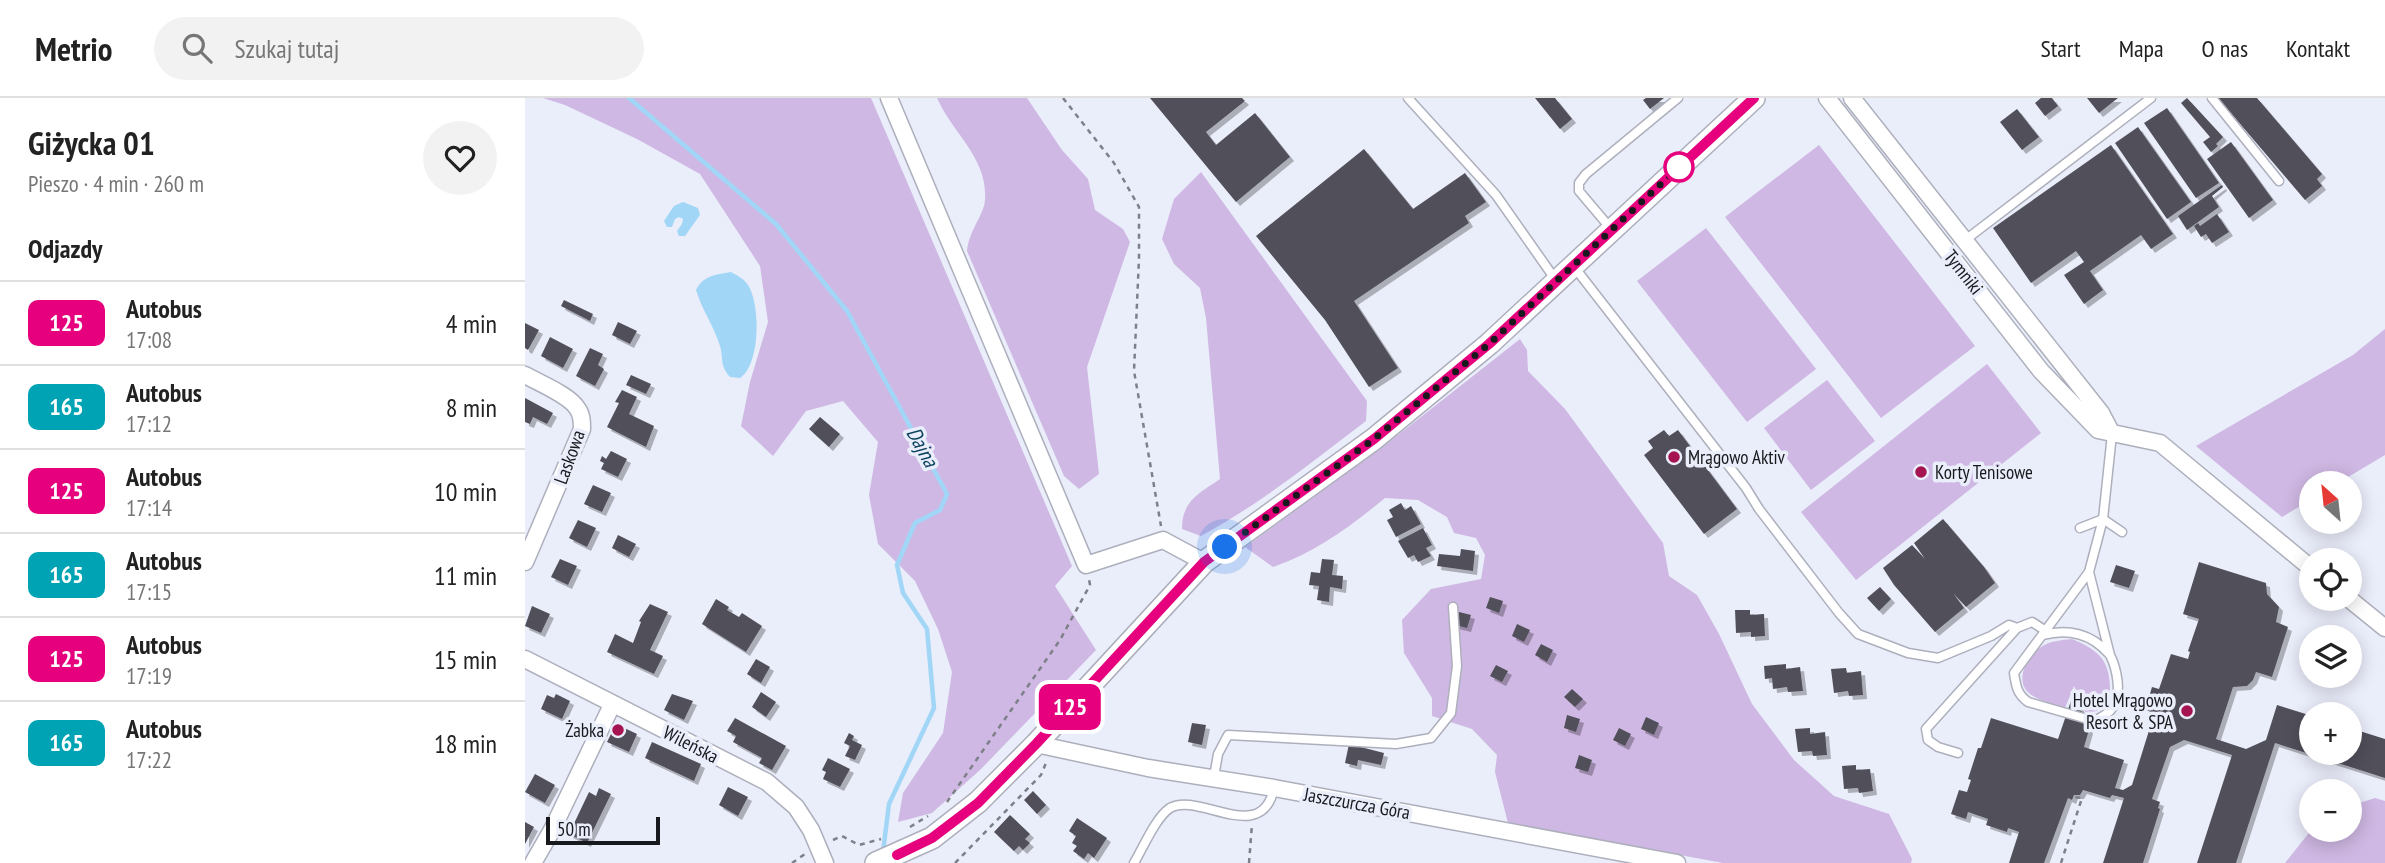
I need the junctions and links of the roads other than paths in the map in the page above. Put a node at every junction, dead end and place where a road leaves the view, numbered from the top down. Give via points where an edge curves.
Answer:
1 (889, 98) edge
2 (1408, 98) edge
3 (1678, 98) edge
4 (1754, 98) edge
5 (1827, 98) edge
6 (1851, 98) edge
7 (2151, 98) edge
8 (2212, 98) edge
9 (2279, 181) dead end
10 (1612, 230) junction
11 (1964, 241) junction
12 (1573, 266) junction
13 (1557, 281) junction
14 (525, 375) edge
15 (2112, 435) junction
16 (2103, 519) junction
17 (2080, 528) dead end
18 (2122, 532) dead end
19 (2299, 558) edge
20 (525, 562) edge
21 (1204, 562) junction
22 (2089, 572) junction
23 (1454, 607) dead end
24 (2362, 609) edge
25 (2017, 628) junction
26 (2385, 628) edge
27 (2044, 633) junction
28 (2110, 655) junction
29 (525, 659) edge
30 (612, 705) junction
31 (1042, 750) junction
32 (1958, 753) dead end
33 (1214, 777) junction
34 (1274, 788) junction
35 (533, 863) edge
36 (825, 863) edge
37 (876, 863) edge
38 (1134, 863) edge
39 (1677, 863) edge

1 - 21 street via 1086,565 1163,540
2 - 13 lane via 1496,195
3 - 10 lane via 1579,183 1579,191
4 - 10 street
5 - 15 street, Tymniki via 2041,371 2098,430
6 - 11 street, Tymniki
7 - 11 lane
8 - 9 lane
10 - 12 street
11 - 15 street, Tymniki via 2101,413
12 - 13 street
12 - 25 lane via 1858,634 1909,653 1938,658 2009,625
13 - 21 street via 1374,439
14 - 20 street, Laskowa via 568,400 582,419 582,429
15 - 16 lane
15 - 19 street, Tymniki via 2160,443
16 - 17 lane
16 - 18 lane
16 - 22 lane
21 - 31 street
22 - 27 lane
22 - 28 lane
23 - 33 lane via 1457,666 1451,713 1430,738 1396,744 1228,735
24 - 26 street
25 - 27 lane via 2032,622
25 - 32 lane via 1926,729 1928,740
27 - 28 lane via 2073,632 2092,639
27 - 28 lane via 2014,673 2015,686 2028,702 2094,721 2104,716 2117,696
29 - 30 street, Wileńska
30 - 35 street
30 - 36 street, Wileńska via 767,782 796,807
31 - 33 street, Jaszczurcza Góra
31 - 37 street via 932,838
33 - 34 street, Jaszczurcza Góra
34 - 38 lane via 1272,799 1259,813 1243,816 1181,804 1170,808
34 - 39 street, Jaszczurcza Góra

